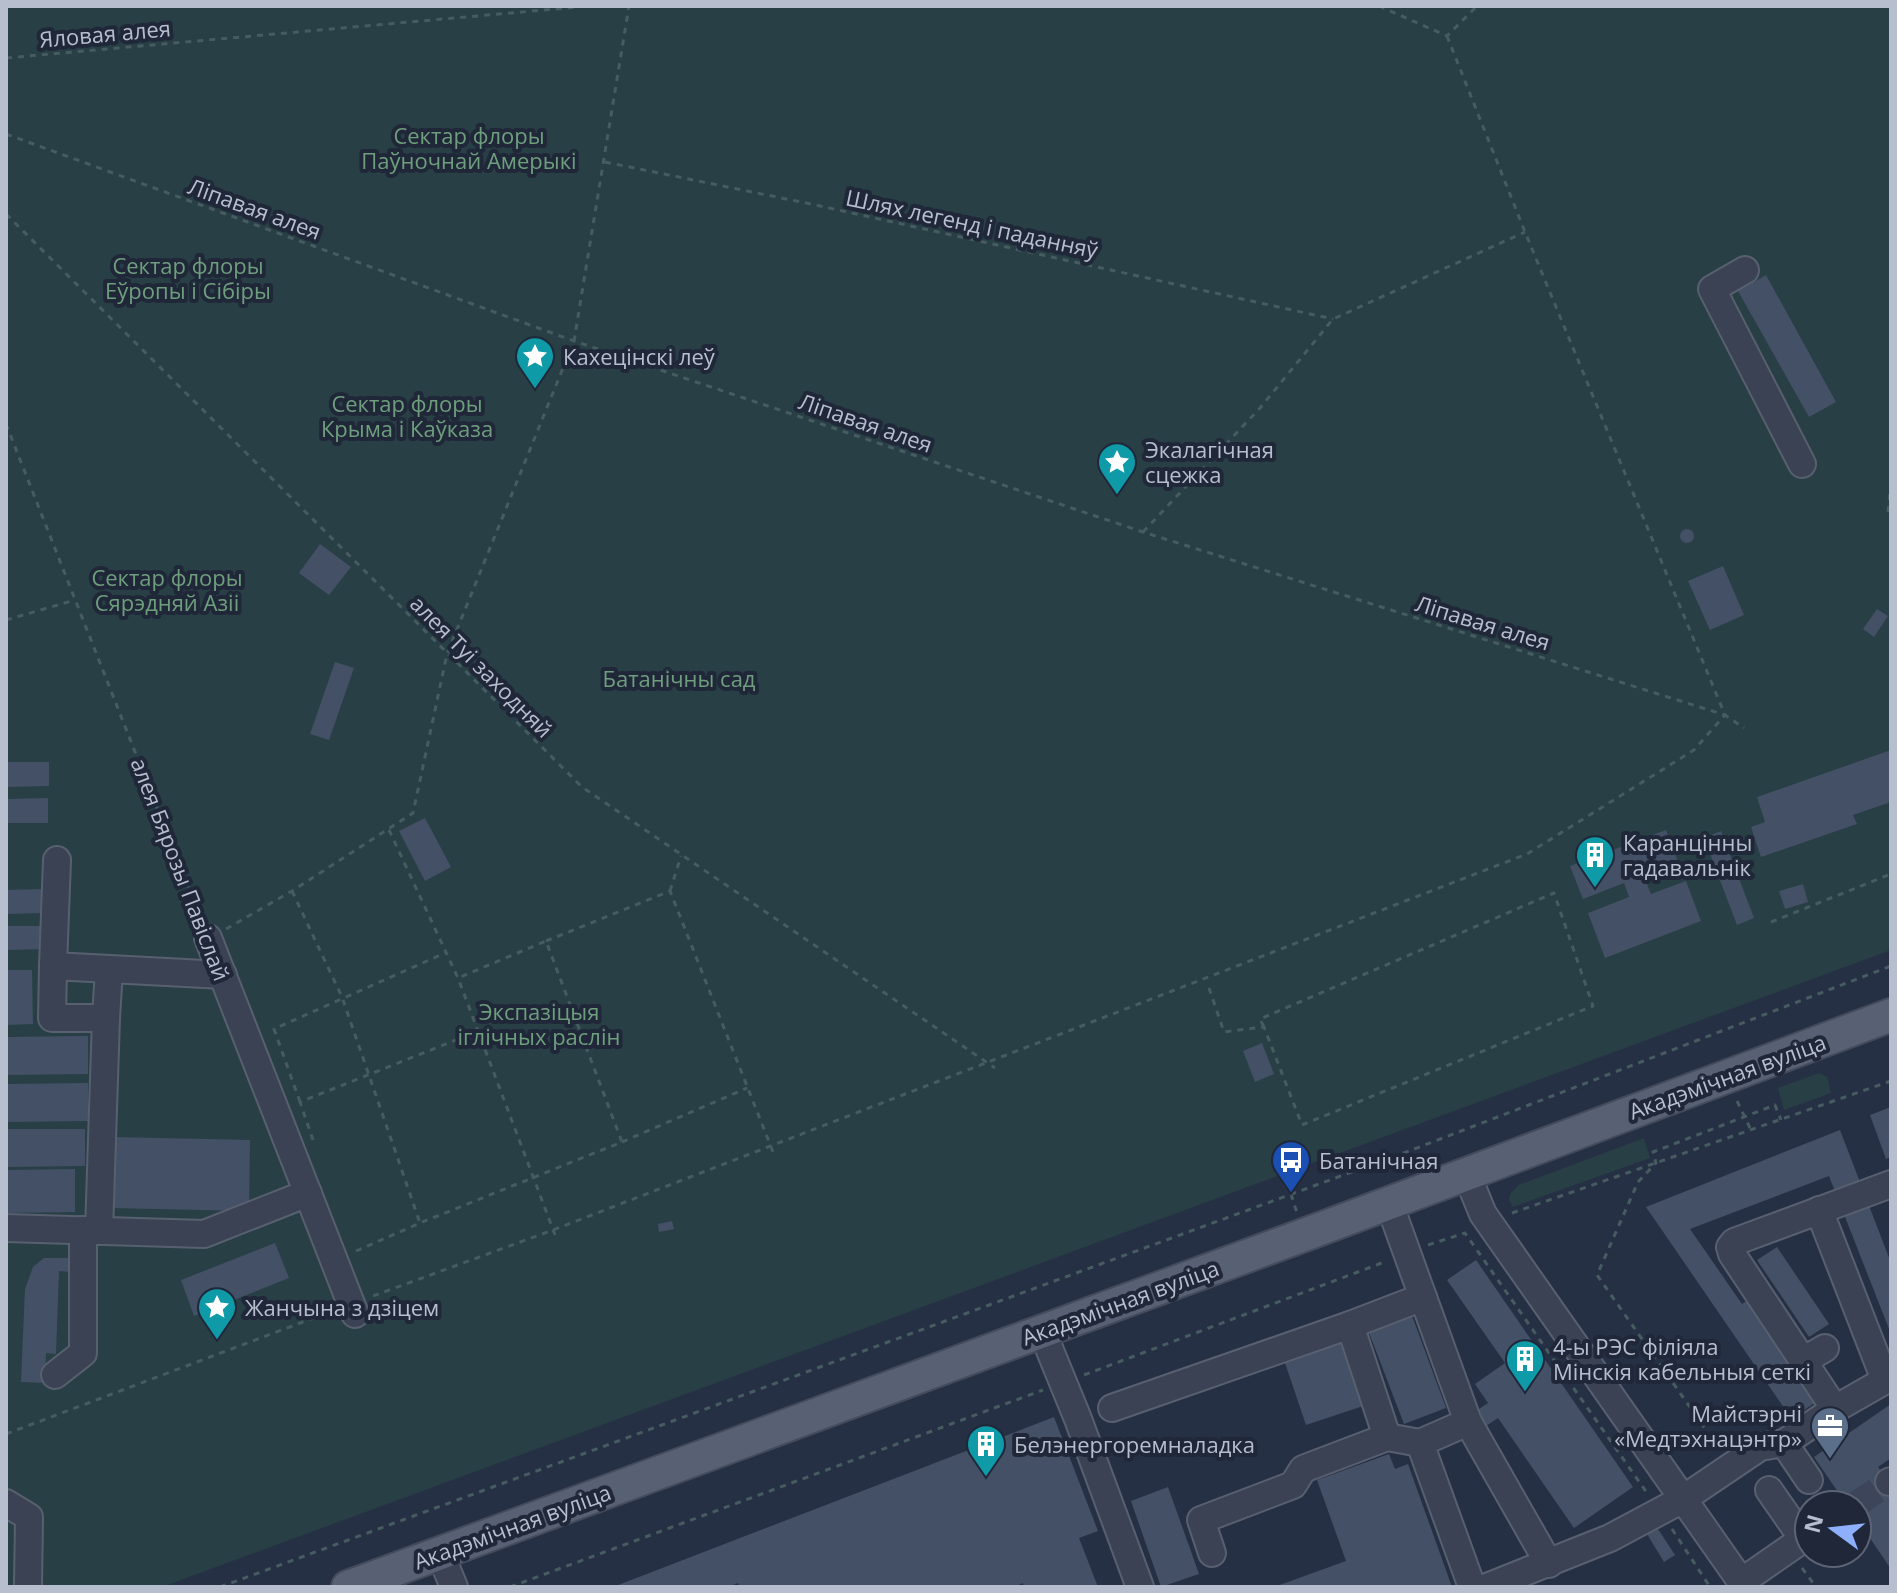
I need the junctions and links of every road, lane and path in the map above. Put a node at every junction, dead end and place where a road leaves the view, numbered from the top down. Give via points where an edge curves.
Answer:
1 (589, 6) edge
2 (629, 6) edge
3 (1379, 6) edge
4 (1477, 6) edge
5 (1447, 36) junction
6 (6, 58) edge
7 (6, 134) edge
8 (604, 162) junction
9 (6, 214) edge
10 (1525, 232) junction
11 (1745, 270) dead end
12 (1333, 319) junction
13 (574, 341) junction
14 (6, 424) edge
15 (1802, 464) dead end
16 (1891, 481) edge
17 (1888, 512) dead end
18 (1143, 532) junction
19 (75, 600) junction
20 (6, 620) edge
21 (447, 654) junction
22 (1725, 715) junction
23 (1744, 728) dead end
24 (389, 830) junction
25 (681, 856) junction
26 (57, 860) dead end
27 (1891, 874) edge
28 (292, 891) junction
29 (670, 891) junction
30 (1771, 922) dead end
31 (208, 938) junction
32 (546, 941) junction
33 (446, 953) junction
34 (53, 966) junction
35 (1891, 966) edge
36 (109, 969) junction
37 (223, 975) junction
38 (458, 978) junction
39 (1209, 988) dead end
40 (342, 997) junction
41 (1891, 1015) edge
42 (106, 1018) junction
43 (1264, 1027) junction
44 (477, 1031) junction
45 (985, 1062) junction
46 (995, 1068) dead end
47 (370, 1074) junction
48 (1726, 1076) junction
49 (1891, 1081) edge
50 (749, 1088) junction
51 (300, 1102) junction
52 (1745, 1117) junction
53 (1781, 1120) junction
54 (1751, 1130) junction
55 (622, 1142) junction
56 (770, 1144) junction
57 (316, 1148) dead end
58 (775, 1157) dead end
59 (1656, 1163) junction
60 (1467, 1175) junction
61 (535, 1178) junction
62 (1891, 1184) edge
63 (308, 1193) junction
64 (1389, 1203) junction
65 (1819, 1210) junction
66 (1512, 1213) dead end
67 (420, 1223) junction
68 (6, 1228) edge
69 (553, 1230) junction
70 (91, 1231) junction
71 (557, 1240) dead end
72 (1408, 1253) junction
73 (334, 1261) junction
74 (1423, 1297) junction
75 (353, 1309) junction
76 (1350, 1325) junction
77 (1042, 1331) junction
78 (55, 1375) dead end
79 (1888, 1378) edge
80 (1064, 1382) junction
81 (1112, 1408) dead end
82 (1835, 1409) junction
83 (1468, 1422) junction
84 (6, 1434) edge
85 (1387, 1437) junction
86 (1420, 1443) junction
87 (1784, 1443) junction
88 (1730, 1466) junction
89 (1809, 1480) dead end
90 (1769, 1490) dead end
91 (1683, 1499) junction
92 (6, 1503) edge
93 (1659, 1510) junction
94 (1793, 1529) edge
95 (1793, 1546) edge
96 (440, 1553) junction
97 (1212, 1553) dead end
98 (1549, 1564) junction
99 (1743, 1584) edge
100 (28, 1587) edge
101 (220, 1587) edge
102 (348, 1587) edge
103 (454, 1587) edge
104 (510, 1587) edge
105 (1140, 1587) edge
106 (1472, 1587) edge
107 (1487, 1587) edge
108 (1710, 1587) edge

1 - 6 path, Яловая алея
2 - 8 path
3 - 5 path
4 - 5 path
5 - 10 path
7 - 13 path, Ліпавая алея
8 - 12 path, Шлях легенд і паданняў
8 - 13 path
9 - 21 path, алея Туі заходняй
10 - 12 path
10 - 22 path
11 - 15 street via 1712,289
12 - 18 path via 1260,408
13 - 18 path, Ліпавая алея
13 - 21 path
14 - 19 path, алея Бярозы Павіслай
16 - 17 path
18 - 22 path, Ліпавая алея
19 - 20 path
19 - 31 path, алея Бярозы Павіслай
21 - 24 path via 413,813
21 - 25 path, алея Туі заходняй via 582,787
22 - 23 path, Ліпавая алея
22 - 45 path via 1694,750 1527,854
24 - 28 path
24 - 33 path
25 - 29 path
25 - 45 path, алея Туі заходняй
26 - 34 street
27 - 30 path
28 - 31 path
28 - 40 path
29 - 32 path
29 - 50 path
31 - 37 street, алея Бярозы Павіслай
32 - 38 path
32 - 55 path
33 - 38 path
33 - 40 path
34 - 36 street
34 - 42 street via 52,1018
35 - 101 path via 1409,1151
36 - 37 street
36 - 42 street
37 - 63 street, алея Бярозы Павіслай
38 - 44 path
39 - 43 path via 1224,1032
40 - 47 path
40 - 51 path via 274,1029
41 - 48 main road, Акадэмічная вуліца
42 - 70 street
43 - 43 path via 1302,1125 1593,1006 1554,893 1260,1019
44 - 47 path
44 - 61 path
45 - 46 path, алея Туі заходняй
45 - 56 path
47 - 51 path
47 - 67 path
48 - 52 path
48 - 60 main road, Акадэмічная вуліца
49 - 53 path
50 - 55 path
50 - 56 path
51 - 57 path
52 - 53 path via 1775,1105
52 - 54 path
52 - 59 path via 1653,1152
53 - 54 path
54 - 59 path
55 - 61 path
56 - 58 path
56 - 69 path
59 - 66 path
59 - 88 path via 1638,1182 1597,1275
60 - 64 main road, Акадэмічная вуліца
60 - 91 street via 1483,1214
61 - 67 path
61 - 69 path
62 - 65 street
63 - 70 street via 204,1234
63 - 73 street, алея Бярозы Павіслай
64 - 72 street
64 - 77 main road, Акадэмічная вуліца
65 - 79 street
65 - 82 street via 1730,1247 1814,1354
67 - 73 path
68 - 70 street
69 - 71 path
69 - 75 path
70 - 78 street via 83,1353
72 - 74 street
72 - 80 path
72 - 93 path via 1465,1233
73 - 75 street, алея Бярозы Павіслай
74 - 76 street
74 - 83 street
75 - 84 path
76 - 81 street
76 - 85 street
77 - 80 street
77 - 96 main road, Акадэмічная вуліца
79 - 82 street
80 - 104 path
80 - 105 street
82 - 87 street
83 - 86 street
83 - 98 street
85 - 86 street
85 - 97 street via 1303,1469 1293,1485 1201,1520
86 - 106 street
87 - 88 street via 1760,1447
87 - 89 street
88 - 91 street
90 - 94 street
91 - 93 street
91 - 99 street
92 - 100 street via 29,1517
93 - 98 street
93 - 108 path
95 - 99 street
96 - 102 main road, Акадэмічная вуліца
96 - 103 street
98 - 107 street

